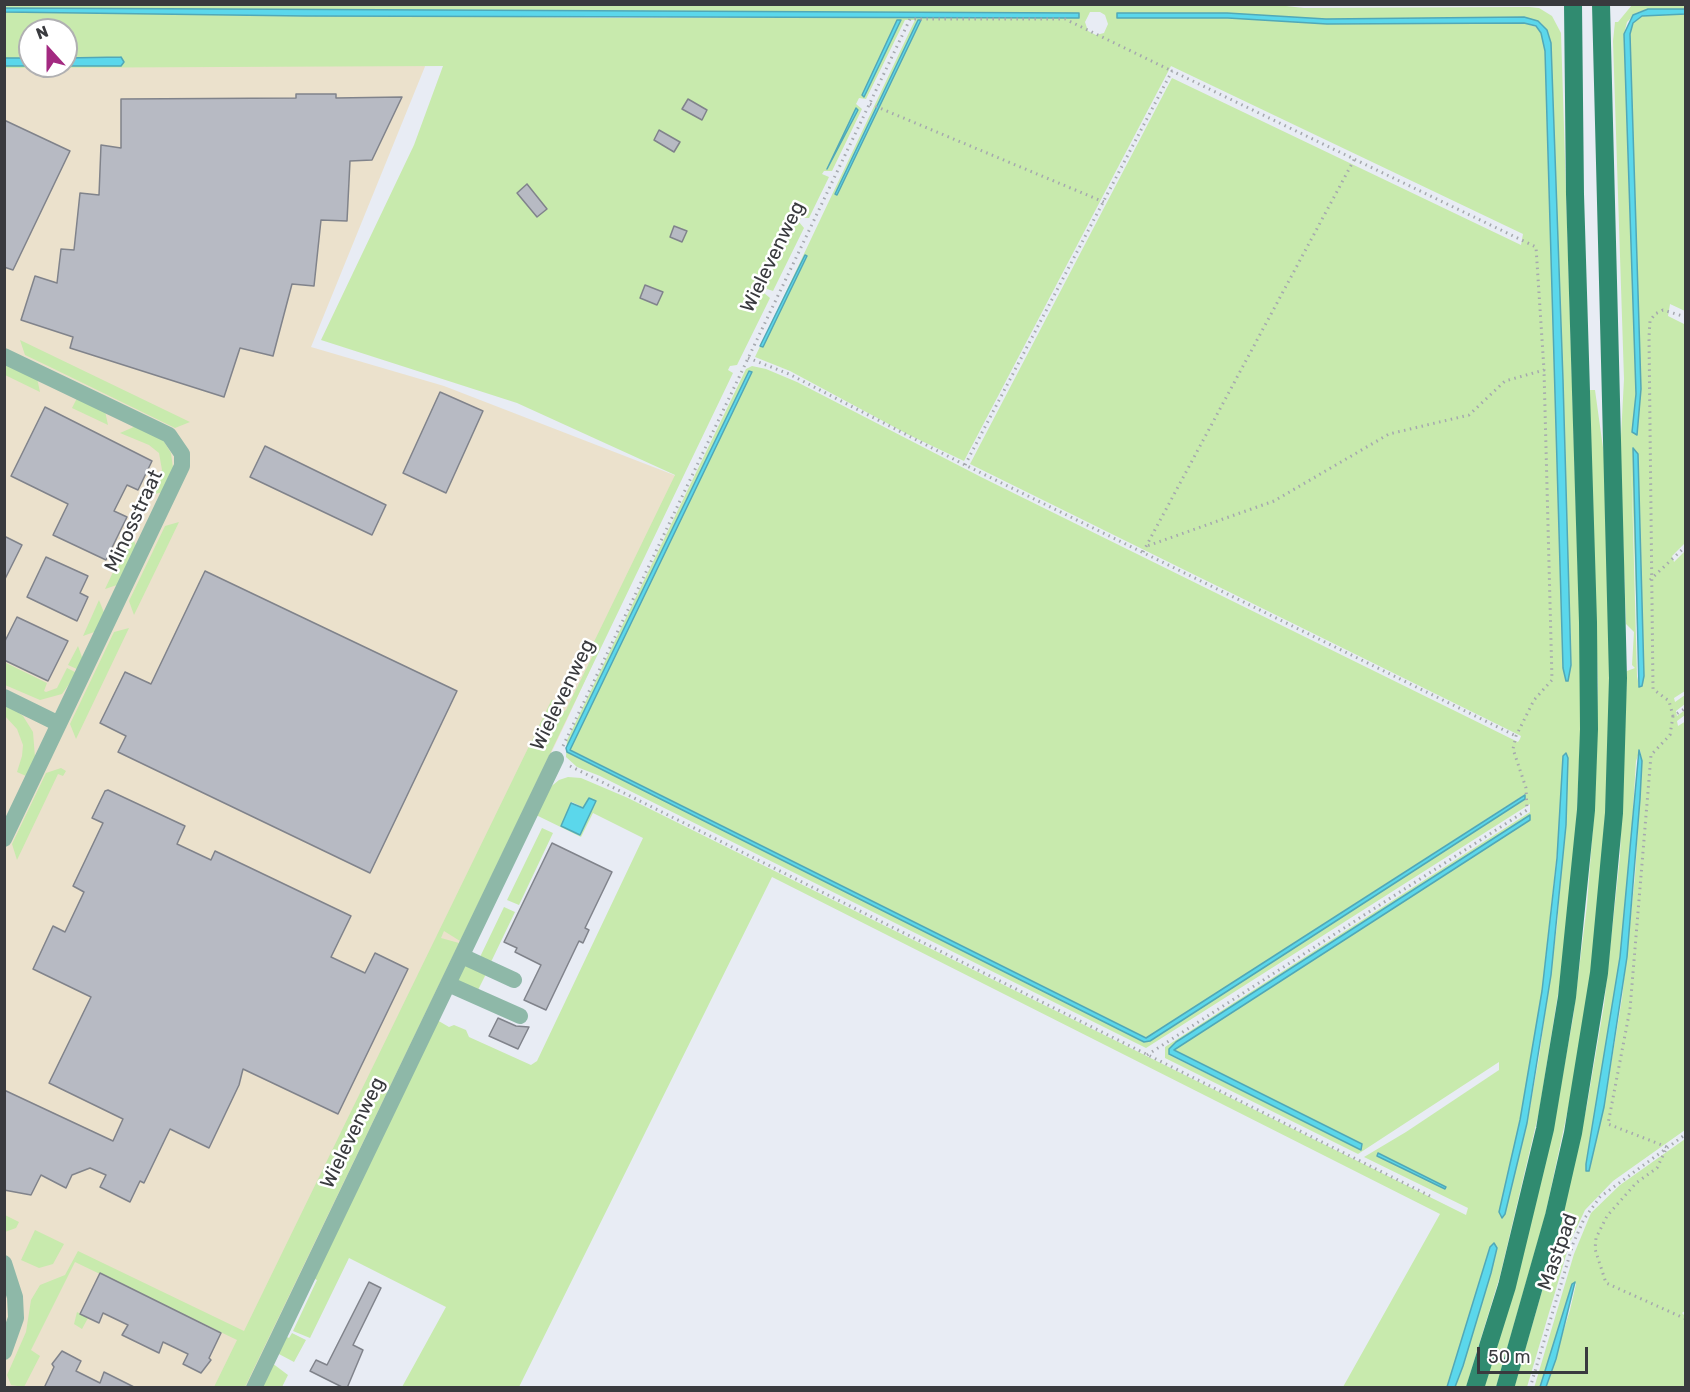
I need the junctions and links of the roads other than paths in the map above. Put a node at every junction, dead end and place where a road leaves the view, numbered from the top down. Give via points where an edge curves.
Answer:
1 (1573, 4) edge
2 (1601, 4) edge
3 (4, 356) edge
4 (4, 697) edge
5 (59, 724) junction
6 (556, 759) road end
7 (4, 839) edge
8 (462, 956) junction
9 (514, 980) dead end
10 (448, 984) junction
11 (520, 1016) dead end
12 (4, 1263) edge
13 (4, 1352) edge
14 (254, 1388) edge
15 (1475, 1388) edge
16 (1505, 1388) edge

1 - 15 main road via 1588,622 1589,729 1584,831 1567,997 1545,1129 1507,1286
2 - 16 main road via 1618,678 1614,813 1599,973 1573,1133 1554,1216
3 - 5 street, Minosstraat via 169,435 182,454 180,475
4 - 5 street
5 - 7 street, Minosstraat
6 - 8 street, Wielevenweg
8 - 9 street
8 - 10 street, Wielevenweg
10 - 11 street
10 - 14 street, Wielevenweg
12 - 13 street via 15,1297 16,1318

